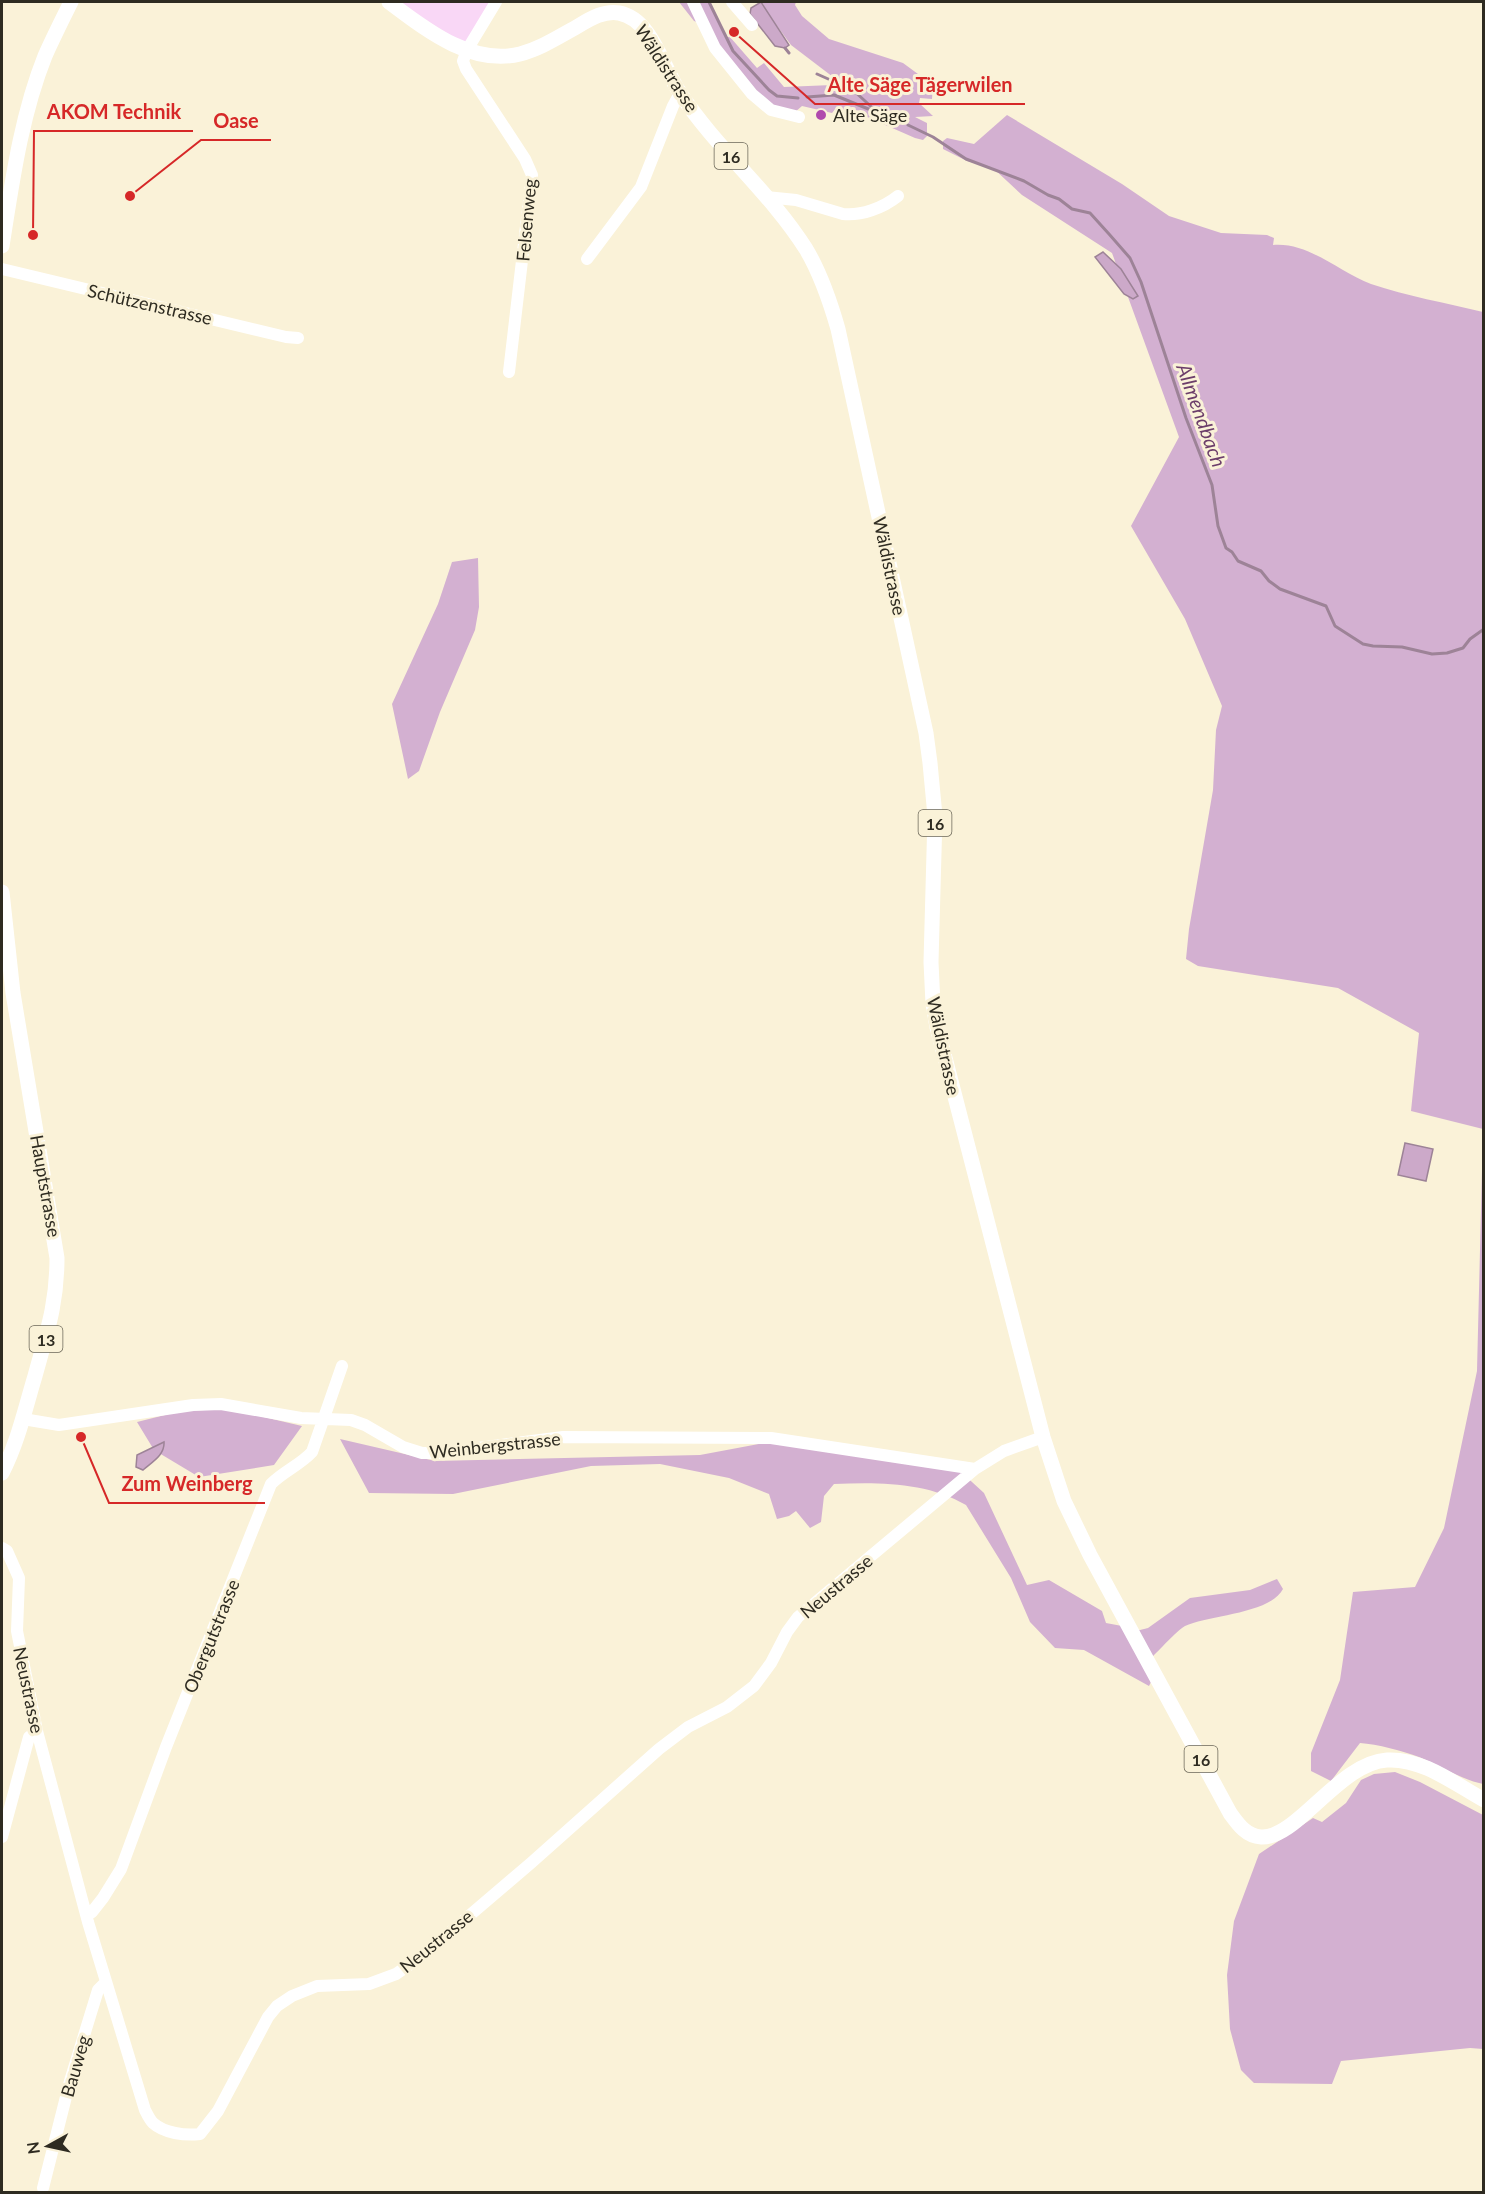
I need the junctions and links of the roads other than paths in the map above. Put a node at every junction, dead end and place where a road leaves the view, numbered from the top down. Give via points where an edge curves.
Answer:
1 (71, 2) edge
2 (389, 2) edge
3 (496, 2) edge
4 (693, 2) edge
5 (732, 2) edge
6 (752, 25) dead end
7 (467, 50) junction
8 (680, 93) junction
9 (799, 117) dead end
10 (898, 196) dead end
11 (766, 197) junction
12 (2, 246) edge
13 (587, 260) dead end
14 (2, 269) edge
15 (298, 338) dead end
16 (509, 372) dead end
17 (2, 892) edge
18 (342, 1366) dead end
19 (23, 1419) junction
20 (323, 1419) junction
21 (1043, 1437) junction
22 (2, 1473) edge
23 (972, 1473) junction
24 (2, 1548) edge
25 (37, 1731) junction
26 (1484, 1800) edge
27 (2, 1837) edge
28 (87, 1915) junction
29 (105, 1983) junction
30 (43, 2188) dead end

1 - 12 main road via 45,58 22,132
2 - 7 main road, Wäldistrasse / 16 via 429,32
3 - 7 street
4 - 9 street via 715,48 752,94 771,110
5 - 6 street
7 - 8 main road, Wäldistrasse / 16 via 517,55 549,44 592,18 620,13 644,26
7 - 16 street, Felsenweg via 463,61 466,69 532,174
8 - 11 main road, Wäldistrasse / 16
8 - 13 street via 641,187
10 - 11 street via 884,205 851,215 795,200
11 - 21 main road, Wäldistrasse / 16 via 798,237 816,268 838,329 926,733 935,816 931,962 937,1027
14 - 15 street, Schützenstrasse
17 - 19 main road, Hauptstrasse / 13 via 13,993 57,1258 53,1314
18 - 20 street, Obergutstrasse
19 - 20 street, Weinbergstrasse via 59,1425 220,1404
19 - 22 main road, Hauptstrasse / 13
20 - 23 street, Weinbergstrasse via 357,1422 422,1453 563,1437 771,1438
20 - 28 street, Obergutstrasse via 312,1452 271,1484 121,1869
21 - 23 street, Neustrasse via 1004,1451
21 - 26 main road, 16 via 1064,1501 1090,1555 1230,1813 1245,1831 1261,1837 1278,1834 1356,1771 1387,1760 1430,1770
23 - 29 street, Neustrasse via 798,1617 754,1686 659,1749 422,1956 378,1981 317,1986 277,2007 218,2111 200,2134 187,2136 153,2123 145,2110
24 - 25 street, Neustrasse via 19,1578 17,1631
25 - 27 street via 29,1737
25 - 28 street, Neustrasse
28 - 29 street, Neustrasse
29 - 30 street, Bauweg via 98,1990 73,2070

